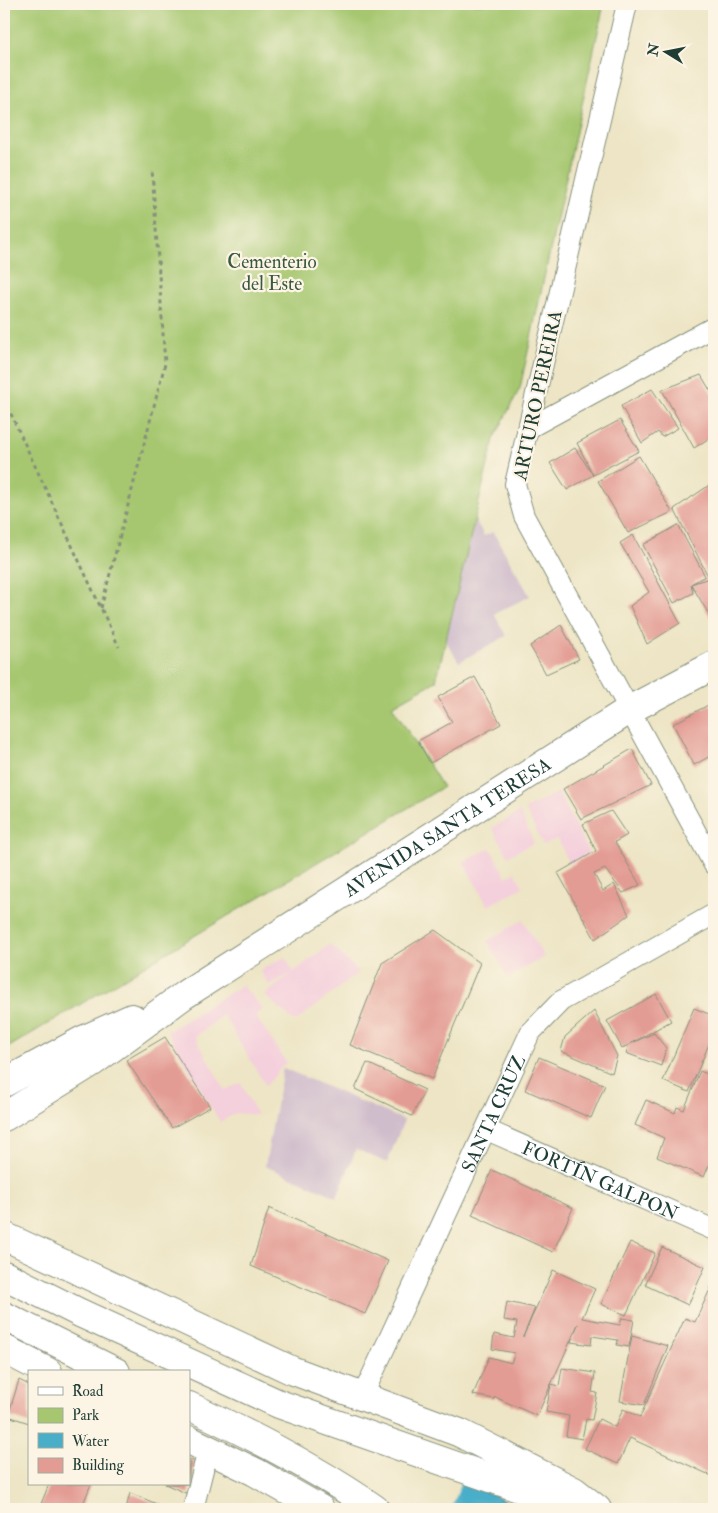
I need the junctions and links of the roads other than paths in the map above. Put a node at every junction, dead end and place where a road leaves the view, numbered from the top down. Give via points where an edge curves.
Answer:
1 (627, 4) edge
2 (714, 326) edge
3 (527, 429) junction
4 (714, 665) edge
5 (629, 710) junction
6 (714, 865) edge
7 (714, 914) edge
8 (184, 995) junction
9 (4, 1084) edge
10 (4, 1117) edge
11 (487, 1130) junction
12 (714, 1230) edge
13 (4, 1236) edge
14 (4, 1275) edge
15 (4, 1316) edge
16 (4, 1349) edge
17 (44, 1370) edge
18 (112, 1370) edge
19 (363, 1395) junction
20 (190, 1406) edge
21 (198, 1445) edge
22 (193, 1509) edge
23 (320, 1509) edge
24 (375, 1509) edge
25 (579, 1509) edge
26 (597, 1509) edge

1 - 3 street, ARTURO PEREIRA
2 - 3 street
3 - 5 street, ARTURO PEREIRA via 515,484 524,516
4 - 5 main road, AVENIDA SANTA TERESA
5 - 6 street, ARTURO PEREIRA
5 - 8 main road, AVENIDA SANTA TERESA
7 - 11 street, SANTA CRUZ via 561,1001 542,1018 530,1033
8 - 9 main road, AVENIDA SANTA TERESA via 83,1040
8 - 10 main road, AVENIDA SANTA TERESA via 94,1061
11 - 12 street, FORTÍN GALPON
11 - 19 street, SANTA CRUZ
13 - 19 main road via 291,1370
14 - 25 main road via 279,1404
15 - 18 main road
16 - 17 main road
19 - 26 main road via 460,1433 574,1491
20 - 24 main road via 262,1440 336,1482
21 - 22 street
21 - 23 main road via 255,1472

